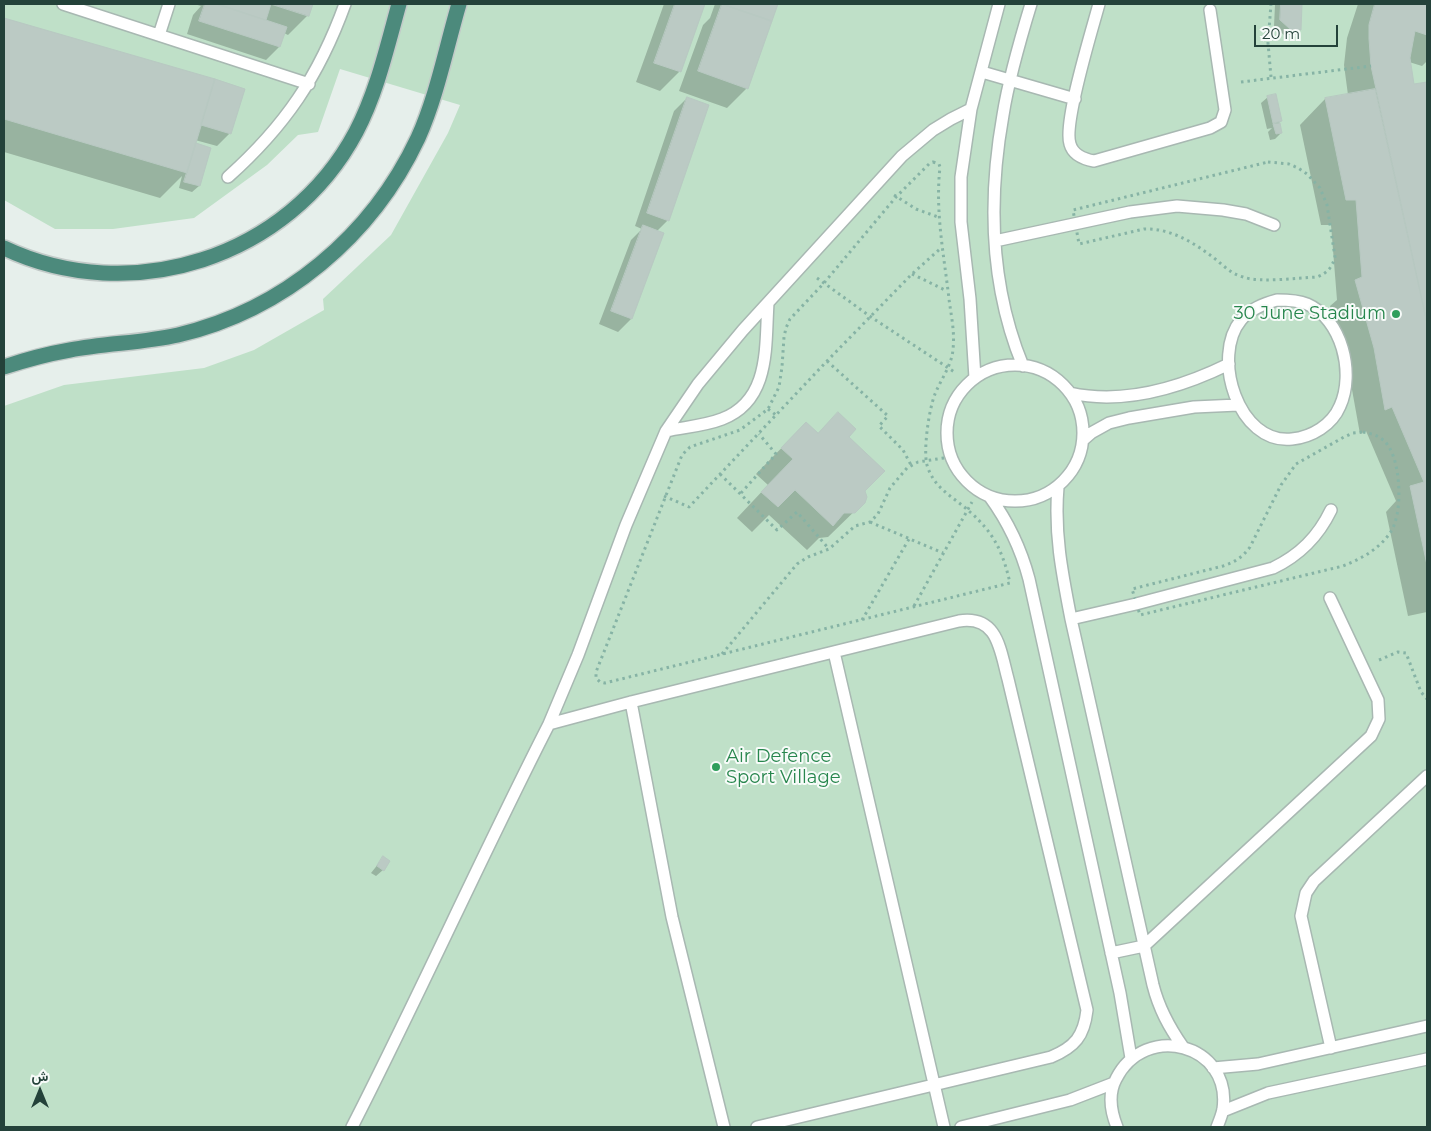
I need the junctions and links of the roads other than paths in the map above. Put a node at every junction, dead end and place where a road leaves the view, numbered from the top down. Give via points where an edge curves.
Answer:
1 (63, 4) edge
2 (169, 4) edge
3 (345, 4) edge
4 (400, 4) edge
5 (459, 4) edge
6 (999, 4) edge
7 (1031, 4) edge
8 (1099, 4) edge
9 (98, 9) edge
10 (1210, 10) dead end
11 (159, 35) junction
12 (982, 72) junction
13 (1010, 81) junction
14 (309, 84) junction
15 (1075, 99) junction
16 (971, 110) junction
17 (228, 177) dead end
18 (1274, 225) dead end
19 (995, 242) junction
20 (4, 248) edge
21 (768, 303) junction
22 (1229, 364) junction
23 (1023, 366) junction
24 (4, 367) edge
25 (972, 380) junction
26 (1070, 393) junction
27 (1238, 405) junction
28 (666, 430) junction
29 (1083, 440) junction
30 (1058, 487) junction
31 (990, 497) junction
32 (1331, 510) dead end
33 (1330, 598) dead end
34 (1071, 619) junction
35 (834, 652) junction
36 (631, 702) junction
37 (549, 724) junction
38 (1427, 776) edge
39 (1144, 946) junction
40 (1111, 953) junction
41 (1427, 1026) edge
42 (1184, 1047) junction
43 (1331, 1048) junction
44 (1131, 1058) junction
45 (1427, 1059) edge
46 (1213, 1068) junction
47 (1114, 1083) junction
48 (934, 1085) junction
49 (1223, 1111) junction
50 (352, 1127) edge
51 (724, 1127) edge
52 (757, 1127) edge
53 (944, 1127) edge
54 (961, 1127) edge
55 (1118, 1127) edge
56 (1217, 1127) edge

1 - 9 lane
2 - 11 lane
3 - 14 lane
4 - 20 highway via 369,104 355,134 318,186 268,228 211,257 147,272 82,272 50,266
5 - 24 highway via 430,107 404,165 367,218 322,264 269,300 209,326 146,341 70,350
6 - 12 lane
7 - 13 lane
8 - 15 lane
9 - 11 lane
10 - 15 lane via 1225,110 1216,126 1094,161 1084,160 1070,146 1068,136
11 - 14 lane
12 - 13 lane
12 - 16 lane
13 - 15 lane
13 - 19 lane via 998,144
14 - 17 lane via 272,134
16 - 21 lane via 951,119 902,156
16 - 25 lane via 960,177 960,222 970,299
18 - 19 lane via 1246,214 1177,206 1130,212
19 - 23 lane via 1006,319
21 - 28 lane via 698,384
21 - 28 lane via 763,369 750,398 724,418 708,424
22 - 26 lane via 1193,380 1127,397 1098,398
22 - 27 lane
22 - 27 lane via 1233,333 1240,321 1250,311 1277,300 1306,303 1319,310 1330,320 1342,347 1344,394 1340,407 1320,430 1290,440 1277,438 1254,426
23 - 25 lane via 998,367
23 - 26 lane via 1046,372
25 - 31 lane via 953,404 948,421 950,457 961,476
26 - 29 lane via 1082,421
27 - 29 lane via 1194,407 1129,418 1109,423
28 - 37 lane
29 - 30 lane via 1075,466
30 - 31 lane via 1037,498 1014,501
30 - 34 lane via 1057,543
31 - 40 lane via 1011,528 1025,562
32 - 34 lane via 1314,539 1288,561 1272,568
33 - 39 lane via 1378,700 1379,719 1371,736
34 - 39 lane
35 - 36 lane
35 - 48 lane
35 - 48 lane via 967,620 976,620 991,629 1008,679 1084,997 1086,1023 1081,1035 1063,1052
36 - 37 lane
36 - 51 lane via 672,917
37 - 50 lane
38 - 43 lane via 1314,881 1306,893 1301,916
39 - 40 lane
39 - 42 lane via 1161,1012
40 - 44 lane
41 - 43 lane
42 - 44 lane via 1156,1046
42 - 46 lane via 1200,1055
43 - 46 lane via 1258,1064
44 - 47 lane via 1120,1069
45 - 49 lane via 1268,1092
46 - 49 lane via 1220,1081
47 - 54 lane via 1070,1100
47 - 55 lane via 1112,1112
48 - 52 lane
48 - 53 lane
49 - 56 lane

